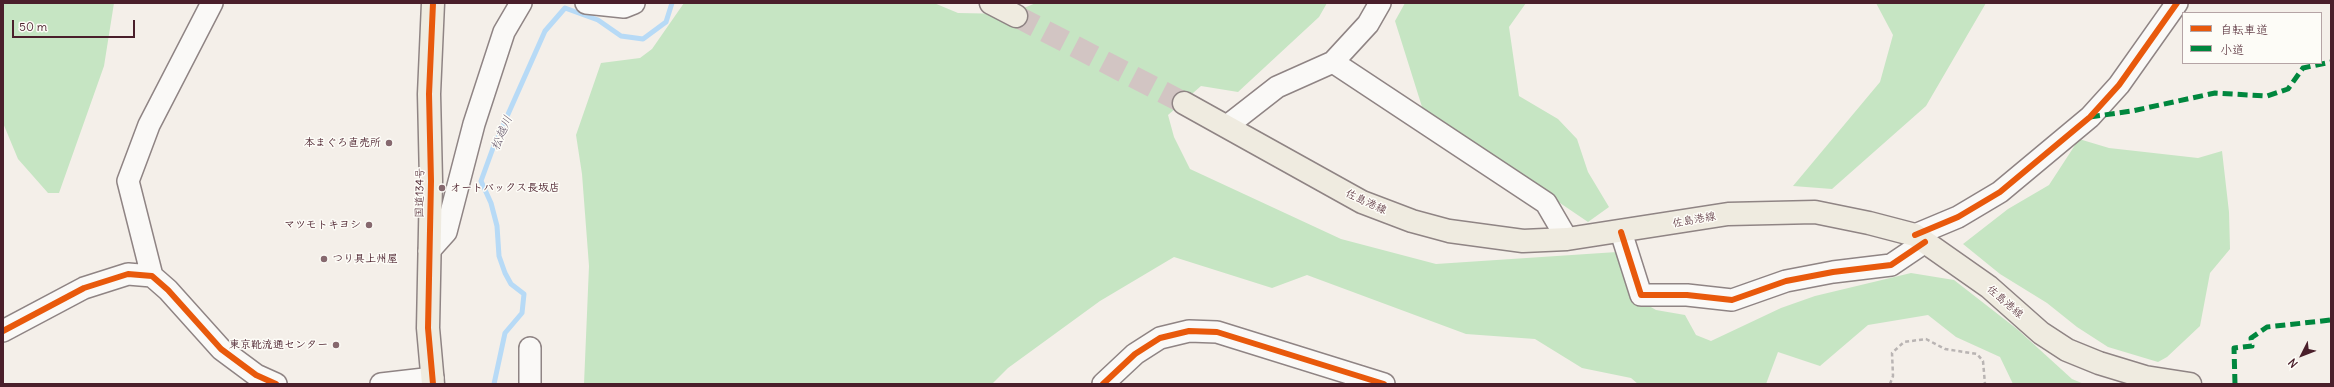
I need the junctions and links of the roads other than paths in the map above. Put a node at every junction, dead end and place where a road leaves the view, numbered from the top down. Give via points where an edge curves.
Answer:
1 (433, 3) edge
2 (521, 3) edge
3 (586, 3) edge
4 (634, 3) edge
5 (991, 3) edge
6 (1380, 3) edge
7 (2173, 4) edge
8 (208, 5) edge
9 (1016, 16) tunnel mouth
10 (1333, 62) junction
11 (1184, 103) tunnel mouth
12 (1228, 126) junction
13 (1621, 232) junction
14 (1567, 239) junction
15 (1920, 239) junction
16 (429, 251) junction
17 (152, 276) junction
18 (3, 331) edge
19 (530, 348) dead end
20 (433, 381) edge
21 (276, 384) edge
22 (382, 384) edge
23 (530, 384) edge
24 (1103, 384) edge
25 (1384, 384) edge
26 (2190, 384) edge

1 - 16 main road, 国道134号 via 429,94
2 - 16 street via 504,32 474,124 446,232
3 - 4 street via 624,7
5 - 9 main road
6 - 10 street via 1368,24
7 - 15 street via 2119,85 2090,117 2000,192
8 - 17 street via 149,125 128,182
10 - 12 street via 1277,87
10 - 14 street via 1546,203
11 - 12 main road, 佐島港線
12 - 14 main road, 佐島港線 via 1362,202 1412,222 1490,238 1523,241
13 - 14 main road, 佐島港線
13 - 15 main road, 佐島港線 via 1728,214 1815,212 1869,223
13 - 15 street via 1641,294 1688,295 1732,300 1786,281 1891,265
15 - 26 main road, 佐島港線 via 1989,287 2041,333 2067,350 2145,377
16 - 20 main road, 国道134号 via 428,328
17 - 18 street via 128,274 84,288
17 - 21 street via 168,290 221,349 256,375
19 - 23 street
20 - 22 street
24 - 25 street via 1135,354 1160,338 1189,331 1217,332

